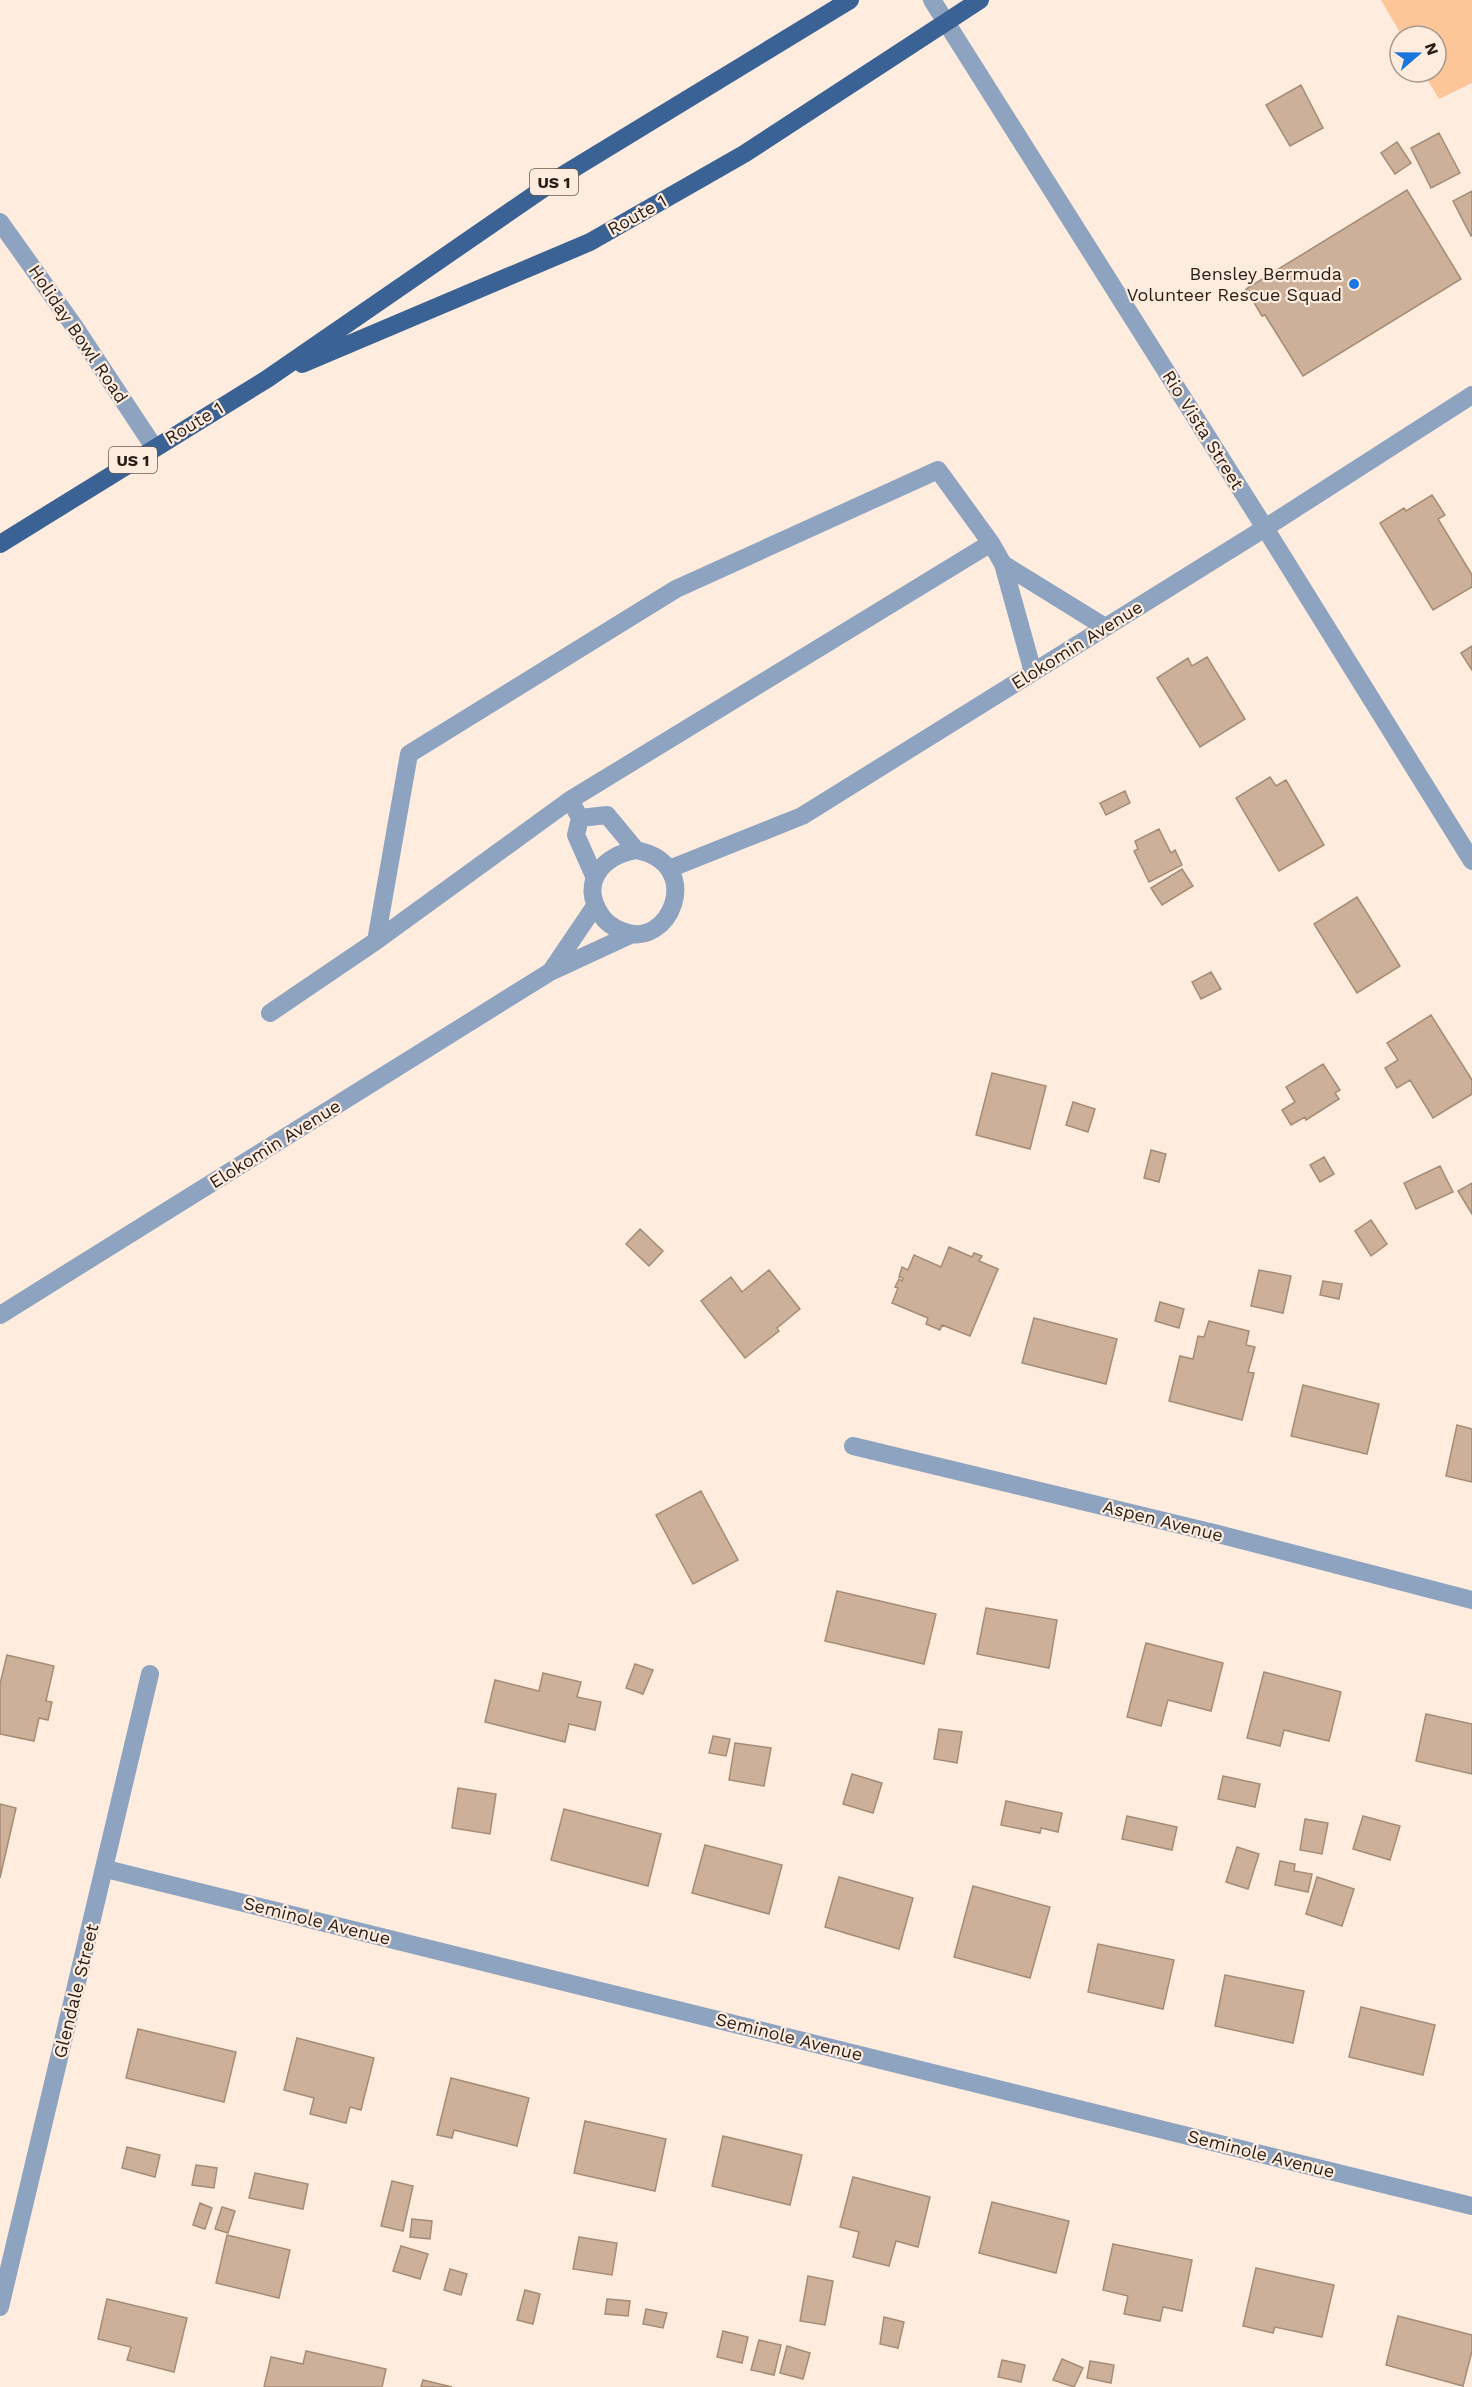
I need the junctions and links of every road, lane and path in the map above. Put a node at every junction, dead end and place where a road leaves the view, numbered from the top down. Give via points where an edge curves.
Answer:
1 (850, 0) edge
2 (932, 0) edge
3 (980, 0) edge
4 (945, 22) junction
5 (0, 222) edge
6 (267, 379) junction
7 (1472, 395) edge
8 (154, 447) junction
9 (1265, 528) junction
10 (991, 543) junction
11 (0, 544) edge
12 (1003, 564) junction
13 (1105, 627) junction
14 (1034, 672) junction
15 (570, 800) junction
16 (580, 818) junction
17 (636, 850) junction
18 (1472, 861) edge
19 (669, 869) junction
20 (595, 878) junction
21 (595, 906) junction
22 (630, 935) junction
23 (376, 941) junction
24 (550, 972) junction
25 (270, 1013) dead end
26 (0, 1315) edge
27 (853, 1446) dead end
28 (1472, 1600) edge
29 (150, 1674) dead end
30 (106, 1869) junction
31 (1472, 2206) edge
32 (0, 2307) edge

1 - 6 main road, Route 1 / US 1 via 563,175
2 - 4 street, Rio Vista Street
3 - 4 main road, Route 1 / US 1
4 - 6 main road, Route 1 / US 1 via 744,154 590,242
4 - 9 street, Rio Vista Street
5 - 8 street, Holiday Bowl Road
6 - 8 main road, Route 1 / US 1
7 - 9 street, Elokomin Avenue
8 - 11 main road, Route 1 / US 1
9 - 13 street, Elokomin Avenue
9 - 18 street, Rio Vista Street
10 - 12 street
10 - 15 street
10 - 23 street via 938,470 676,589 409,754
12 - 13 street
12 - 14 street
13 - 14 street, Elokomin Avenue
14 - 19 street, Elokomin Avenue via 802,816
15 - 16 street
15 - 23 street
16 - 17 street via 606,815
16 - 20 street via 576,835
17 - 19 street via 649,852
17 - 20 street via 611,857
19 - 22 street via 676,896 665,921
20 - 21 street
21 - 22 street via 602,918
21 - 24 street, Elokomin Avenue
22 - 24 street, Elokomin Avenue
23 - 25 street
24 - 26 street, Elokomin Avenue
27 - 28 street, Aspen Avenue
29 - 30 street, Glendale Street
30 - 31 street, Seminole Avenue
30 - 32 street, Glendale Street

